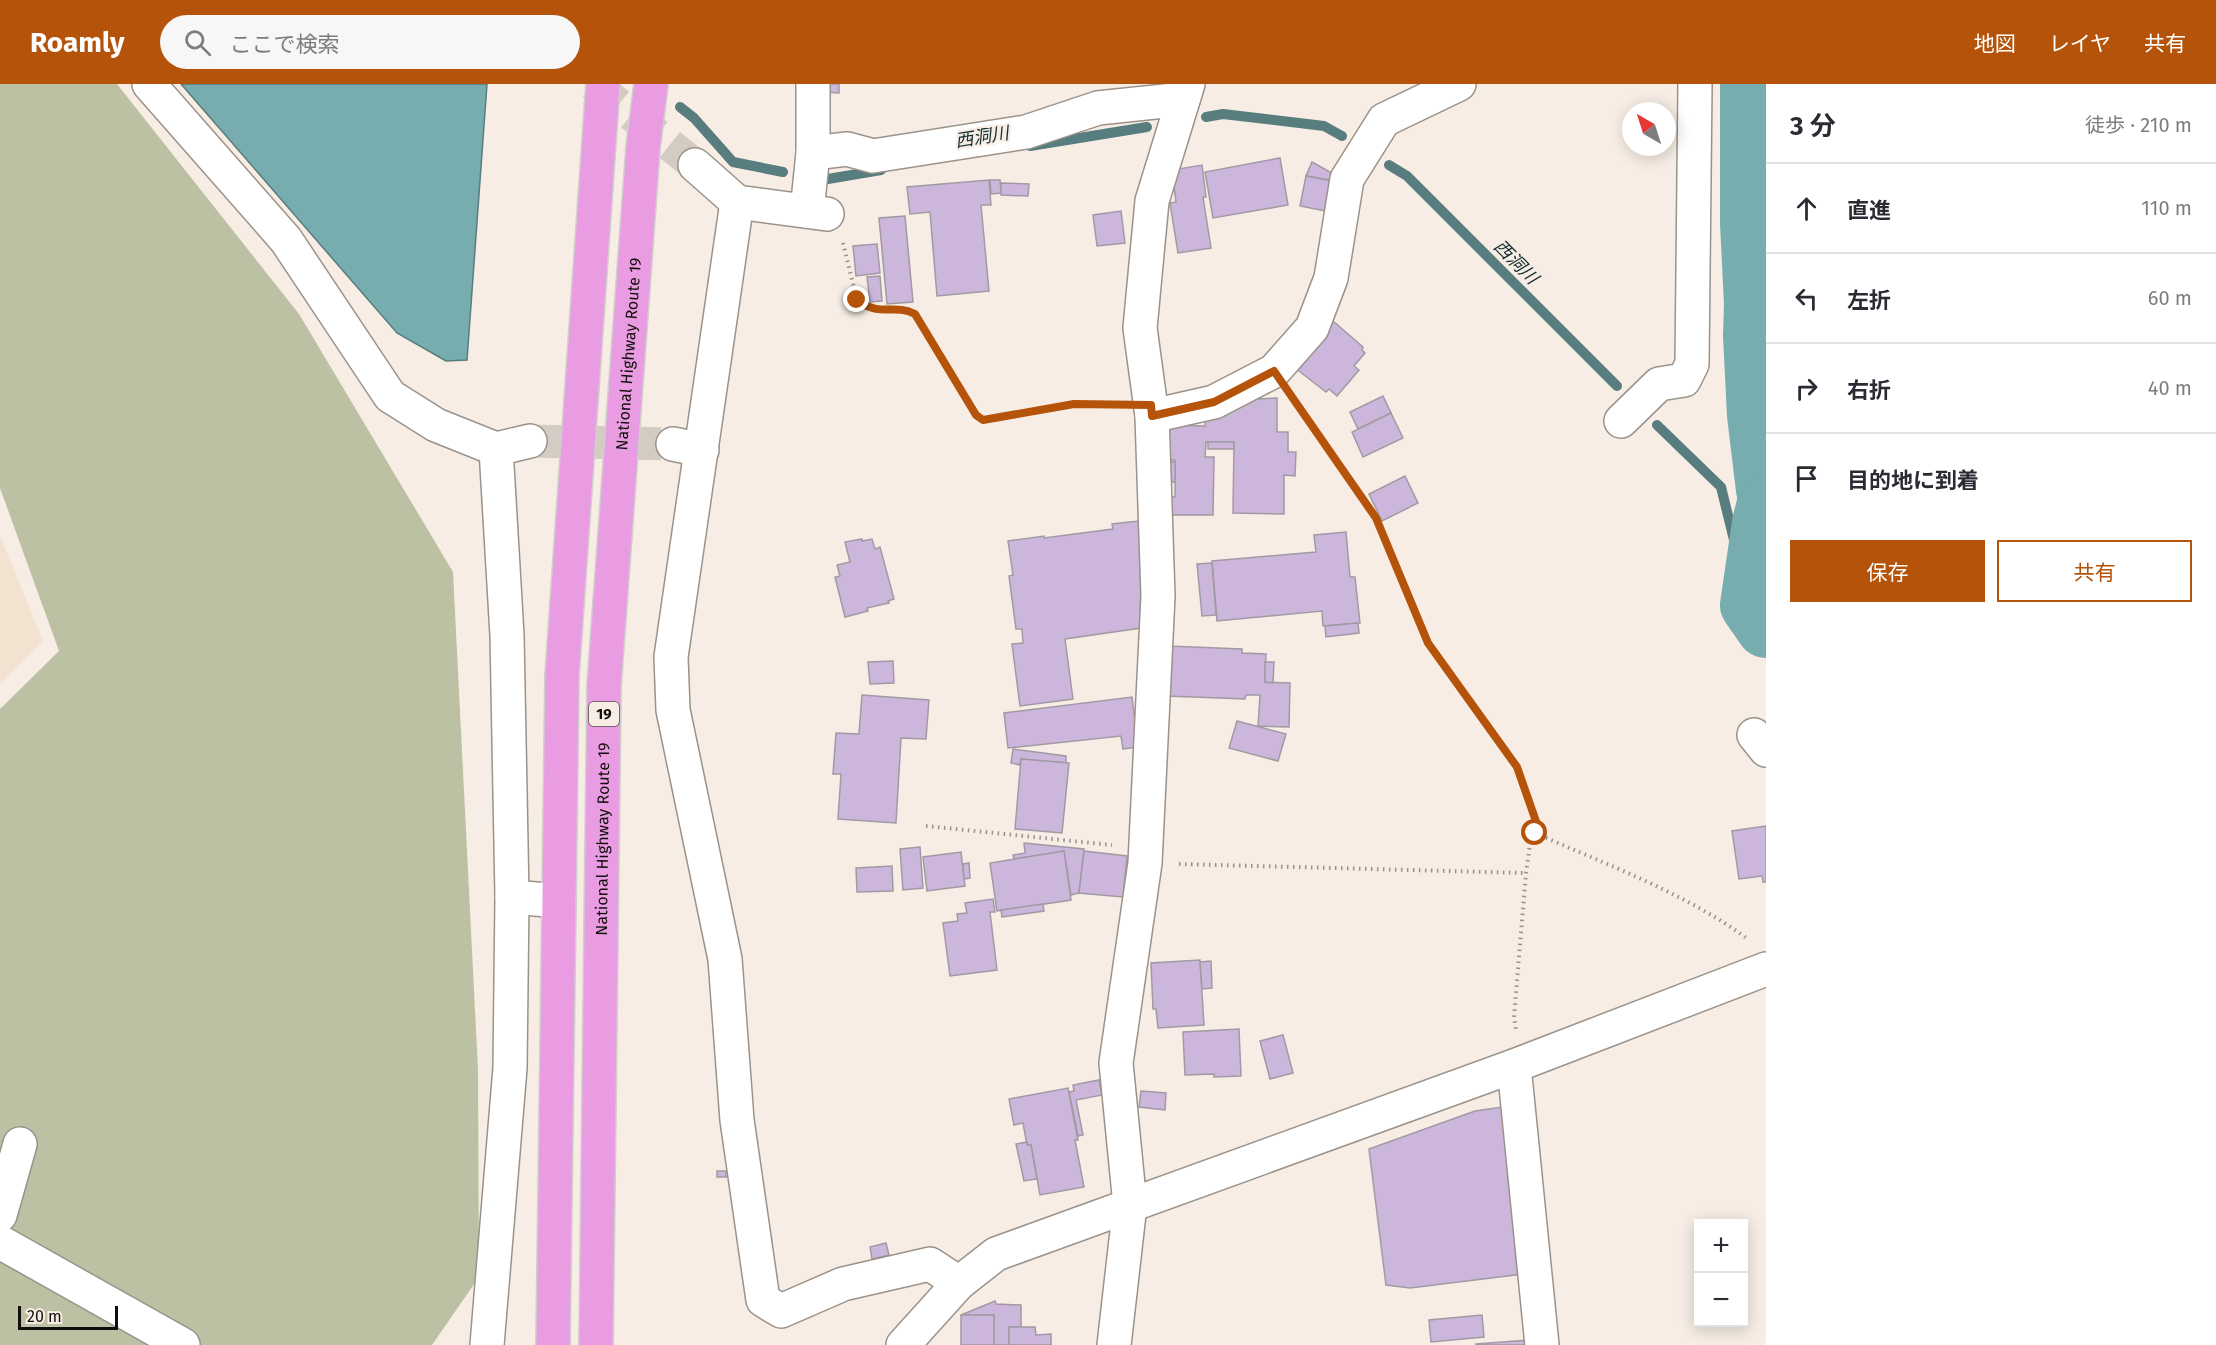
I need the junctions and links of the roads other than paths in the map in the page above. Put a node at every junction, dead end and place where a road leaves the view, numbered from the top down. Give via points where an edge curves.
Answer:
1 (149, 84) edge
2 (603, 84) edge
3 (651, 84) edge
4 (813, 84) edge
5 (1459, 84) edge
6 (1695, 84) edge
7 (1186, 91) edge
8 (813, 153) junction
9 (695, 165) tunnel mouth
10 (737, 202) junction
11 (1152, 411) junction
12 (1621, 421) dead end
13 (530, 441) tunnel mouth
14 (496, 448) junction
15 (512, 897) junction
16 (559, 901) junction
17 (1758, 955) edge
18 (1518, 1064) junction
19 (20, 1144) dead end
20 (1130, 1205) junction
21 (0, 1215) edge
22 (0, 1242) edge
23 (959, 1283) junction
24 (183, 1345) edge
25 (487, 1345) edge
26 (553, 1345) edge
27 (596, 1345) edge
28 (903, 1345) edge
29 (1114, 1345) edge
30 (1542, 1345) edge

1 - 14 street via 286,240 390,396 436,425
2 - 16 highway via 562,676
3 - 27 highway, National Highway Route 19 / 19 via 604,686
4 - 8 street
5 - 11 street via 1384,120 1347,179 1331,278 1312,328 1274,371 1214,402
6 - 12 street via 1692,364 1684,380 1659,384
7 - 8 street via 1098,108 1026,132 873,156 846,148
7 - 11 street via 1152,201 1140,328
8 - 10 street via 817,212
9 - 10 street
10 - 23 street via 687,447 671,657 673,710 725,959 737,1120 763,1300 780,1311 843,1284 930,1264
11 - 20 street via 1158,596 1145,856 1116,1064
13 - 14 street
14 - 15 street via 507,635
15 - 16 street
15 - 25 street via 510,1068
16 - 26 highway
17 - 18 street
18 - 20 street
18 - 30 street
19 - 21 street
20 - 23 street via 996,1254
20 - 29 street
22 - 24 street
23 - 28 street

